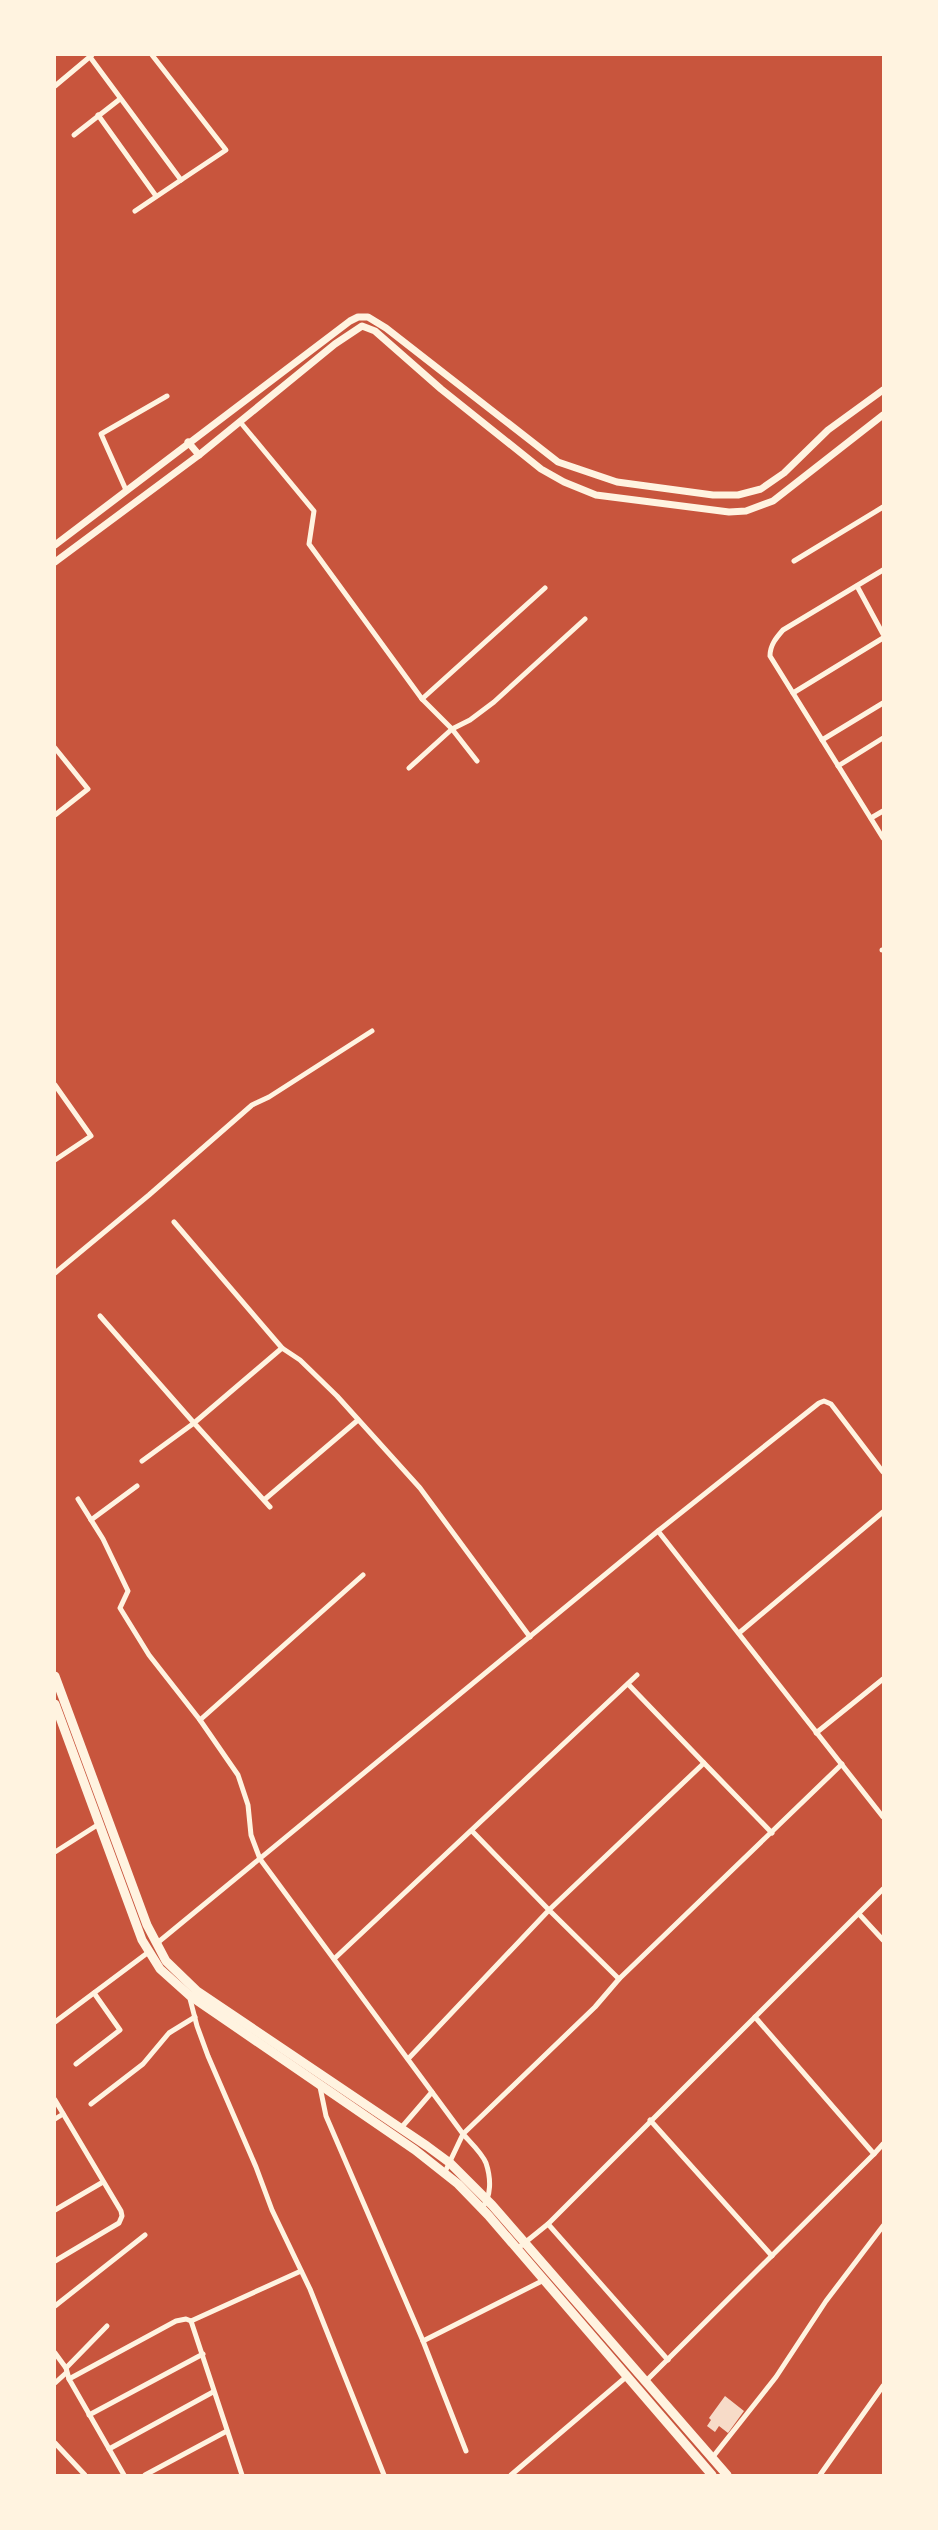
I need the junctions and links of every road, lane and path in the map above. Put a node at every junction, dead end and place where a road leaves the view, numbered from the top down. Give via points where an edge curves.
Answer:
1 (152, 55) edge
2 (91, 56) edge
3 (55, 86) edge
4 (120, 99) junction
5 (98, 115) junction
6 (74, 135) dead end
7 (181, 180) junction
8 (156, 196) junction
9 (135, 211) dead end
10 (883, 390) edge
11 (167, 396) dead end
12 (883, 416) edge
13 (241, 423) junction
14 (188, 442) junction
15 (199, 456) junction
16 (126, 490) junction
17 (883, 507) edge
18 (55, 545) edge
19 (794, 561) dead end
20 (55, 562) edge
21 (883, 570) edge
22 (858, 586) junction
23 (546, 588) dead end
24 (585, 619) dead end
25 (883, 634) edge
26 (883, 638) edge
27 (793, 693) junction
28 (422, 698) junction
29 (883, 703) edge
30 (452, 729) junction
31 (883, 738) edge
32 (822, 740) junction
33 (55, 748) edge
34 (477, 761) dead end
35 (838, 766) junction
36 (409, 768) dead end
37 (883, 811) edge
38 (55, 816) edge
39 (871, 818) junction
40 (883, 838) edge
41 (372, 1031) dead end
42 (55, 1085) edge
43 (55, 1160) edge
44 (174, 1222) dead end
45 (55, 1273) edge
46 (100, 1316) dead end
47 (282, 1348) junction
48 (358, 1420) junction
49 (194, 1423) junction
50 (142, 1461) dead end
51 (883, 1472) edge
52 (137, 1486) dead end
53 (78, 1499) dead end
54 (264, 1500) junction
55 (270, 1507) dead end
56 (883, 1512) edge
57 (91, 1520) junction
58 (658, 1531) junction
59 (363, 1575) dead end
60 (739, 1633) junction
61 (530, 1637) junction
62 (637, 1675) dead end
63 (55, 1676) edge
64 (883, 1679) edge
65 (628, 1684) junction
66 (55, 1704) edge
67 (200, 1720) junction
68 (816, 1733) junction
69 (704, 1763) junction
70 (842, 1764) junction
71 (883, 1817) edge
72 (99, 1824) junction
73 (472, 1831) junction
74 (772, 1833) junction
75 (55, 1852) edge
76 (260, 1859) junction
77 (125, 1882) junction
78 (883, 1889) edge
79 (549, 1910) junction
80 (859, 1914) junction
81 (883, 1940) edge
82 (152, 1948) junction
83 (334, 1960) junction
84 (619, 1979) junction
85 (94, 1993) junction
86 (189, 1995) junction
87 (194, 2017) junction
88 (755, 2017) junction
89 (55, 2022) edge
90 (408, 2059) junction
91 (76, 2064) dead end
92 (320, 2087) junction
93 (432, 2092) junction
94 (55, 2100) edge
95 (92, 2104) dead end
96 (63, 2114) junction
97 (55, 2119) edge
98 (650, 2120) junction
99 (401, 2128) junction
100 (463, 2134) junction
101 (883, 2144) edge
102 (874, 2154) junction
103 (450, 2163) junction
104 (444, 2174) junction
105 (103, 2182) junction
106 (488, 2201) junction
107 (481, 2209) junction
108 (55, 2210) edge
109 (548, 2224) junction
110 (883, 2226) edge
111 (145, 2235) dead end
112 (526, 2243) junction
113 (517, 2249) junction
114 (772, 2256) junction
115 (55, 2262) edge
116 (301, 2271) junction
117 (544, 2280) junction
118 (55, 2306) edge
119 (191, 2321) junction
120 (107, 2326) dead end
121 (423, 2341) junction
122 (55, 2353) edge
123 (203, 2354) junction
124 (668, 2360) junction
125 (66, 2370) junction
126 (626, 2377) junction
127 (69, 2379) junction
128 (55, 2383) edge
129 (645, 2383) junction
130 (638, 2390) junction
131 (882, 2390) edge
132 (213, 2392) junction
133 (89, 2415) junction
134 (226, 2431) junction
135 (55, 2443) edge
136 (60, 2448) junction
137 (110, 2449) junction
138 (466, 2451) dead end
139 (55, 2454) edge
140 (712, 2458) junction
141 (85, 2475) edge
142 (124, 2475) edge
143 (145, 2475) edge
144 (242, 2475) edge
145 (384, 2475) edge
146 (511, 2475) edge
147 (712, 2475) edge
148 (727, 2475) edge
149 (820, 2475) edge

1 - 7 street via 226,150
2 - 3 street
2 - 4 street
4 - 5 street
4 - 7 street
5 - 6 street
5 - 8 street
7 - 8 street
8 - 9 street
10 - 14 street via 828,430 784,473 760,489 738,495 713,495 617,482 558,462 394,334 368,317 358,317 334,331
11 - 16 street via 101,434
12 - 13 street via 773,501 746,511 728,512 596,495 541,470 375,332 362,326 335,344
13 - 15 street
13 - 28 street via 314,511 309,544
14 - 15 street
14 - 16 street
15 - 20 street
16 - 18 street
17 - 19 street
21 - 22 street
22 - 25 street
22 - 27 street via 783,630 774,640 770,656
23 - 28 street
24 - 30 street via 494,702
26 - 27 street
27 - 32 street
28 - 30 street
29 - 32 street
30 - 34 street
30 - 36 street
31 - 35 street
32 - 35 street
33 - 38 street via 88,789
35 - 39 street
37 - 39 street
39 - 40 street
41 - 45 street via 252,1105
42 - 43 street via 91,1136
44 - 47 street
46 - 49 street
47 - 48 street via 300,1360
47 - 49 street
48 - 54 street
48 - 61 street via 420,1488
49 - 50 street
49 - 54 street
51 - 58 street via 831,1404 824,1401 777,1434
52 - 57 street
53 - 57 street
54 - 55 street
56 - 60 street
57 - 67 street via 128,1590 120,1608 149,1655
58 - 60 street
58 - 61 street
59 - 67 street
60 - 68 street
61 - 76 street
62 - 65 street
63 - 77 highway
64 - 68 street
65 - 69 street
65 - 73 street
66 - 72 highway
67 - 76 street via 238,1775 248,1805 251,1835
68 - 70 street
69 - 74 street
69 - 79 street
70 - 71 street
70 - 74 street
72 - 75 street
72 - 77 highway
73 - 79 street
73 - 83 street
74 - 84 street
76 - 82 street
76 - 83 street
77 - 82 highway via 142,1940
78 - 80 street
79 - 84 street
79 - 90 street
80 - 81 street
80 - 88 street
82 - 85 street
82 - 86 highway via 160,1969
82 - 99 highway via 197,1991
83 - 90 street
84 - 100 street via 595,2007
85 - 89 street
85 - 91 street via 120,2030
86 - 87 street
86 - 92 highway
87 - 95 street via 168,2033 143,2064
87 - 116 street via 272,2210
88 - 98 street
88 - 102 street
90 - 93 street
92 - 104 highway via 415,2150
92 - 121 street via 326,2116
93 - 99 street
93 - 100 street
94 - 96 street
96 - 97 street
96 - 105 street
98 - 109 street
98 - 114 street
99 - 103 highway
100 - 103 street
100 - 106 street via 486,2162 490,2190
101 - 102 street
102 - 114 street
103 - 104 street
103 - 106 highway
104 - 107 highway
105 - 108 street
105 - 115 street via 121,2211 122,2219
106 - 107 street
106 - 112 highway
107 - 113 highway
109 - 112 street
109 - 124 street
110 - 140 street via 826,2301 776,2377
111 - 118 street
112 - 113 street
112 - 129 highway
113 - 117 highway
114 - 124 street
116 - 119 street
116 - 145 street
117 - 121 street
117 - 126 highway
119 - 123 street
119 - 127 street via 176,2321
120 - 125 street
121 - 138 street
122 - 125 street
123 - 132 street
123 - 133 street
124 - 129 street
125 - 127 street
125 - 128 street
126 - 130 highway
126 - 146 street
127 - 133 street
129 - 130 street
129 - 140 highway
130 - 147 highway
131 - 149 street
132 - 134 street
132 - 137 street
133 - 137 street
134 - 143 street
134 - 144 street
135 - 136 street
136 - 139 street
136 - 141 street
137 - 142 street
140 - 148 highway

